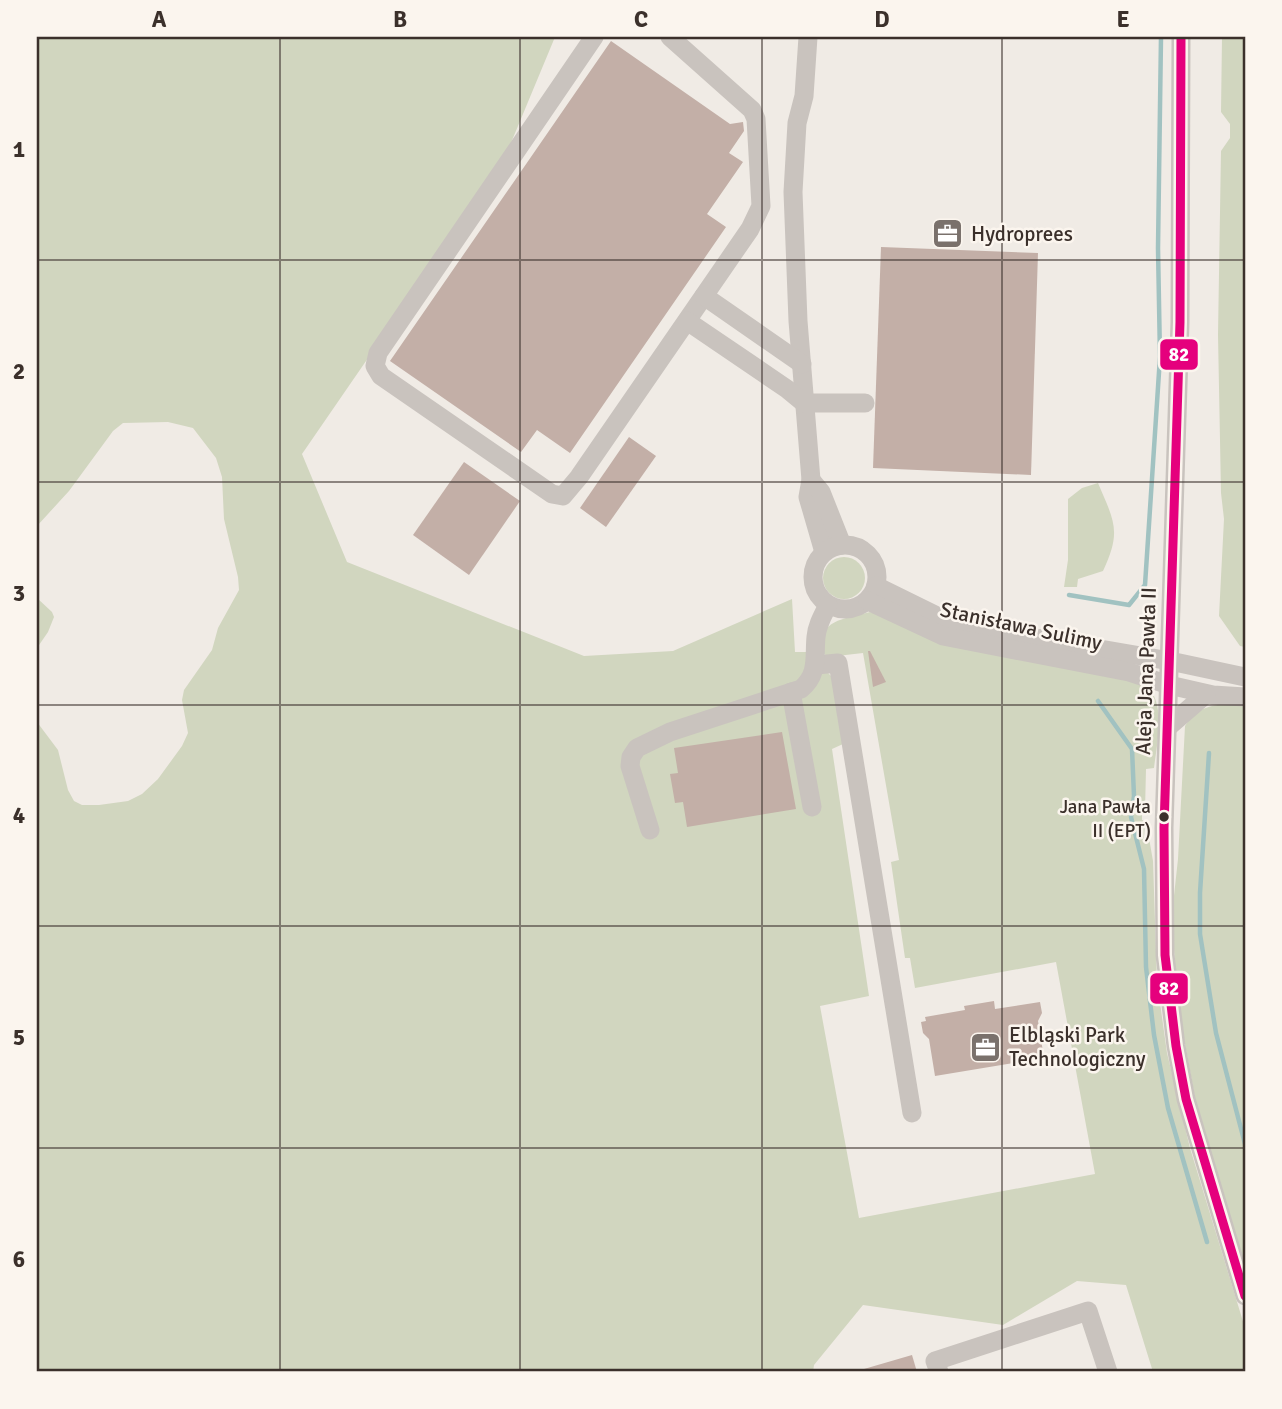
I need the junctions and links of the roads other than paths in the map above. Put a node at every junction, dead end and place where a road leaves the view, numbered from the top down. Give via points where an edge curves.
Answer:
1 (594, 37) edge
2 (670, 37) edge
3 (808, 37) edge
4 (1181, 37) edge
5 (760, 196) junction
6 (793, 196) junction
7 (704, 296) junction
8 (687, 321) junction
9 (802, 364) junction
10 (804, 403) junction
11 (865, 403) dead end
12 (833, 548) junction
13 (872, 593) junction
14 (828, 605) junction
15 (1170, 661) junction
16 (816, 664) junction
17 (1245, 677) edge
18 (1169, 685) junction
19 (791, 692) junction
20 (1206, 694) junction
21 (1245, 698) edge
22 (1168, 727) junction
23 (812, 807) dead end
24 (650, 830) dead end
25 (912, 1113) dead end
26 (1245, 1296) edge
27 (939, 1372) edge
28 (1108, 1372) edge

1 - 8 street via 378,353 375,366 381,376 552,494 563,496
2 - 5 street via 752,110
3 - 6 street
4 - 15 street, Aleja Jana Pawła II via 1180,322
5 - 6 street
5 - 7 street via 750,229
6 - 9 street
7 - 8 street
7 - 9 street
8 - 10 street
9 - 10 street
10 - 11 street
10 - 12 street via 811,480 808,497
12 - 13 street via 862,550 870,556 878,576
12 - 14 street via 816,562 813,573 819,597
13 - 14 street via 859,607 849,610
13 - 15 street, Stanisława Sulimy via 977,628
13 - 18 street, Stanisława Sulimy via 943,636 1129,672
14 - 16 street via 816,636
15 - 17 street, Stanisława Sulimy
15 - 18 street, Aleja Jana Pawła II
16 - 19 street via 810,682
16 - 25 street via 838,663
18 - 20 street, Stanisława Sulimy
18 - 22 street, Aleja Jana Pawła II
19 - 23 street
19 - 24 street via 637,748 629,766
20 - 21 street, Stanisława Sulimy
20 - 22 street
22 - 26 street, Aleja Jana Pawła II via 1163,916 1168,993 1186,1099
27 - 28 street via 935,1361 1088,1311

